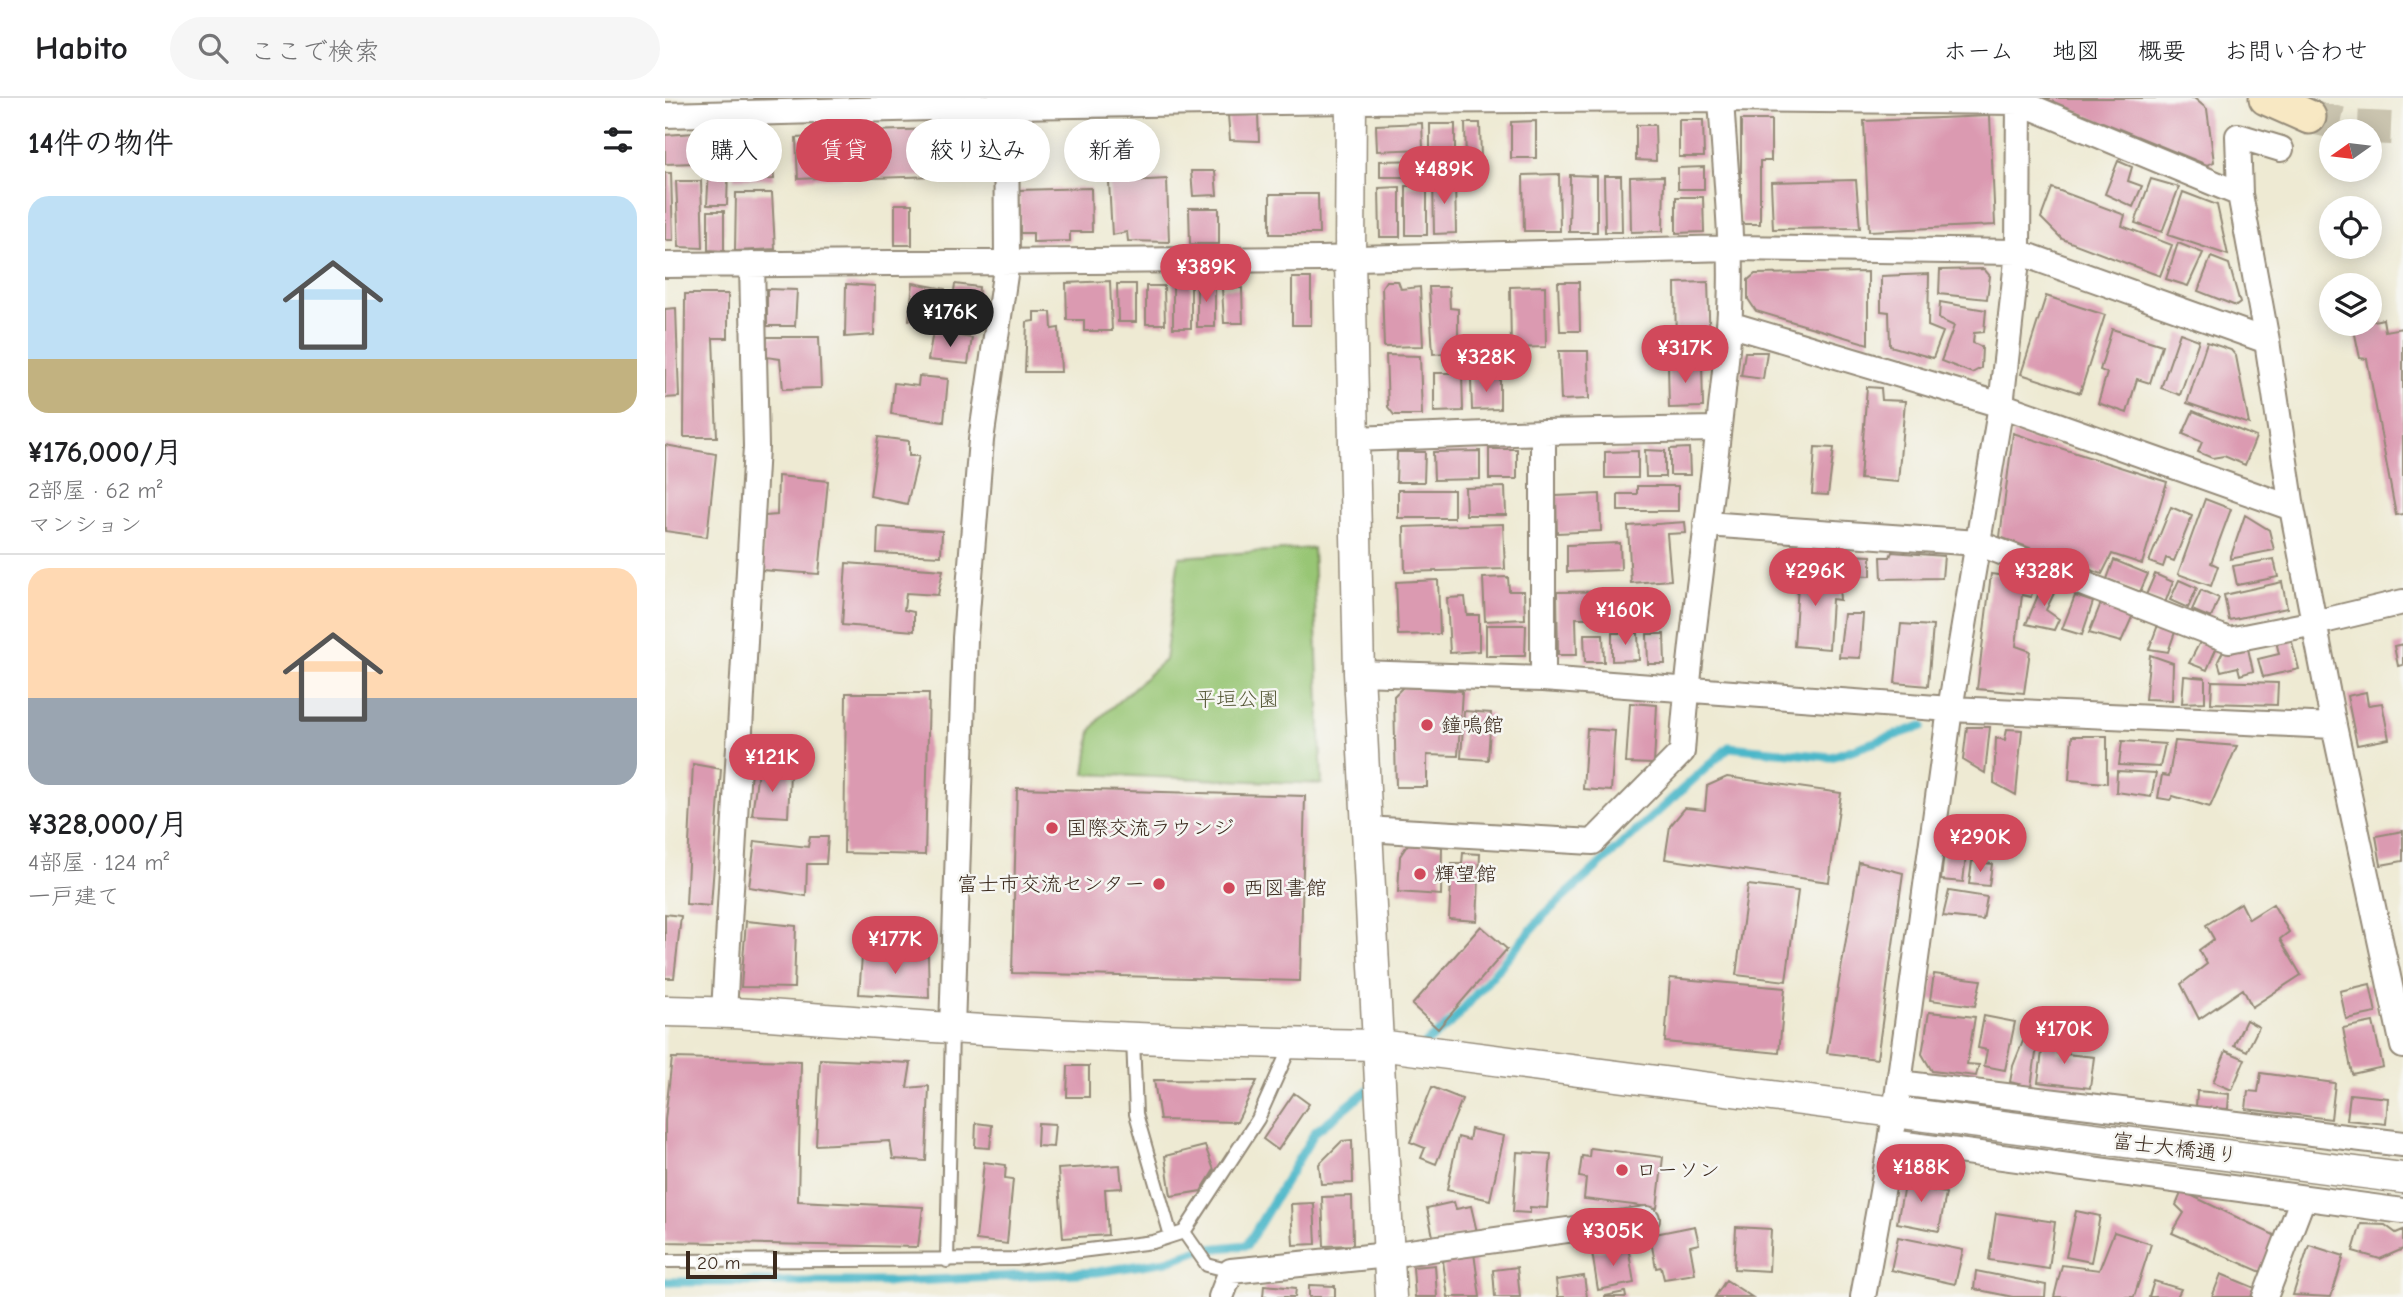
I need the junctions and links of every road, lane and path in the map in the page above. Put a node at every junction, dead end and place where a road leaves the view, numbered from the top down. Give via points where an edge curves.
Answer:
1 (2266, 98) edge
2 (1351, 99) edge
3 (1721, 99) edge
4 (2019, 100) edge
5 (1006, 102) edge
6 (665, 115) edge
7 (2309, 117) tunnel mouth
8 (2281, 149) dead end
9 (2240, 194) junction
10 (1730, 248) junction
11 (2018, 252) junction
12 (1350, 258) junction
13 (1007, 261) junction
14 (753, 264) junction
15 (665, 265) edge
16 (1729, 324) junction
17 (2267, 341) junction
18 (2001, 405) junction
19 (1717, 429) junction
20 (1543, 432) junction
21 (1354, 439) junction
22 (2292, 508) junction
23 (1706, 524) junction
24 (1978, 543) junction
25 (2403, 602) edge
26 (2315, 623) junction
27 (1359, 673) junction
28 (1542, 679) junction
29 (1687, 688) junction
30 (1950, 709) junction
31 (2334, 726) junction
32 (1366, 829) junction
33 (665, 1011) edge
34 (724, 1012) junction
35 (952, 1028) junction
36 (1133, 1036) junction
37 (1291, 1044) junction
38 (1379, 1045) junction
39 (2403, 1046) edge
40 (1899, 1083) junction
41 (1894, 1112) junction
42 (1891, 1142) junction
43 (2403, 1144) edge
44 (2403, 1178) edge
45 (2303, 1198) junction
46 (2403, 1210) edge
47 (1647, 1219) dead end
48 (1178, 1234) junction
49 (1388, 1255) junction
50 (665, 1261) edge
51 (947, 1261) junction
52 (1219, 1268) junction
53 (1221, 1297) edge
54 (1391, 1297) edge
55 (1863, 1297) edge
56 (2265, 1297) edge

1 - 7 main road
2 - 3 street
2 - 5 street
2 - 12 street
3 - 4 street
3 - 10 street
4 - 9 street
4 - 11 street
5 - 6 street
5 - 13 street
8 - 9 street via 2238,136
9 - 17 street
10 - 11 street
10 - 12 street
10 - 16 street
11 - 17 street
11 - 18 street
12 - 13 street
12 - 21 street
13 - 14 street
13 - 35 street via 981,440 965,638
14 - 15 street
14 - 34 street via 756,447
16 - 18 street
16 - 19 street
17 - 22 street
18 - 22 street
18 - 24 street
19 - 20 street
19 - 23 street
20 - 21 street
20 - 28 street
21 - 27 street
22 - 26 street
23 - 24 street
23 - 29 street
24 - 26 street via 2229,640
24 - 30 street
25 - 26 street
26 - 31 street
27 - 28 street
27 - 32 street
28 - 29 street
29 - 30 street
29 - 32 street via 1682,752 1593,842
30 - 31 street
30 - 40 street
31 - 39 street
32 - 38 street
33 - 34 street, 富士大橋通り
34 - 35 street, 富士大橋通り
35 - 36 street, 富士大橋通り
35 - 51 lane
36 - 37 street, 富士大橋通り
36 - 48 lane via 1136,1114
37 - 38 street, 富士大橋通り
37 - 48 lane via 1258,1119
38 - 41 street, 富士大橋通り
38 - 49 street
40 - 41 street
40 - 43 street
41 - 42 street
41 - 44 street, 富士大橋通り
42 - 45 street
42 - 55 street
45 - 46 street
45 - 56 street
47 - 49 street
48 - 51 lane via 1131,1245 1016,1259
48 - 52 lane
49 - 52 street
49 - 54 street
50 - 51 lane
52 - 53 street

